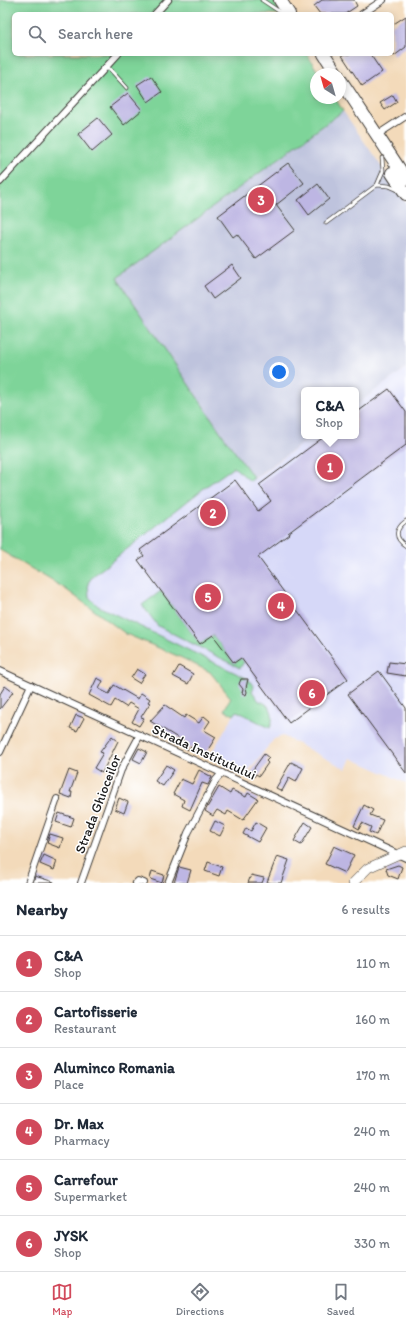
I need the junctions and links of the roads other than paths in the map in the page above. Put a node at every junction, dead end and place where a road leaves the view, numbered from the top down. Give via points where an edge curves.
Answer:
1 (168, 0) edge
2 (262, 0) edge
3 (280, 0) edge
4 (289, 0) edge
5 (383, 0) edge
6 (157, 12) edge
7 (280, 12) edge
8 (288, 12) edge
9 (297, 12) edge
10 (365, 12) edge
11 (116, 56) edge
12 (315, 56) edge
13 (325, 56) edge
14 (107, 66) junction
15 (323, 68) edge
16 (333, 68) edge
17 (126, 88) dead end
18 (346, 88) edge
19 (346, 103) edge
20 (406, 116) edge
21 (377, 135) junction
22 (382, 158) junction
23 (406, 179) edge
24 (0, 182) edge
25 (377, 185) junction
26 (406, 194) edge
27 (326, 223) dead end
28 (406, 521) edge
29 (406, 546) edge
30 (0, 671) edge
31 (31, 685) junction
32 (140, 735) junction
33 (0, 752) edge
34 (222, 773) junction
35 (57, 799) dead end
36 (403, 854) edge
37 (28, 883) edge
38 (81, 883) edge
39 (136, 883) edge
40 (144, 883) edge
41 (168, 883) edge
42 (353, 883) edge

1 - 6 street
2 - 7 lane
3 - 8 highway
4 - 9 highway
5 - 10 street
11 - 14 street
12 - 15 highway
13 - 16 highway
14 - 17 lane
14 - 24 street
18 - 21 highway
19 - 22 highway
20 - 21 street
21 - 23 highway
22 - 25 lane via 383,171
22 - 26 highway
25 - 26 lane via 388,186
25 - 27 lane
28 - 29 lane via 397,533
30 - 31 street, Strada Institutului
31 - 32 street, Strada Institutului
31 - 33 street
32 - 34 street, Strada Institutului
32 - 38 street, Strada Ghioceilor via 121,770
34 - 36 street, Strada Institutului
34 - 41 street via 188,833
35 - 37 street
36 - 42 main road via 368,868
39 - 40 street

